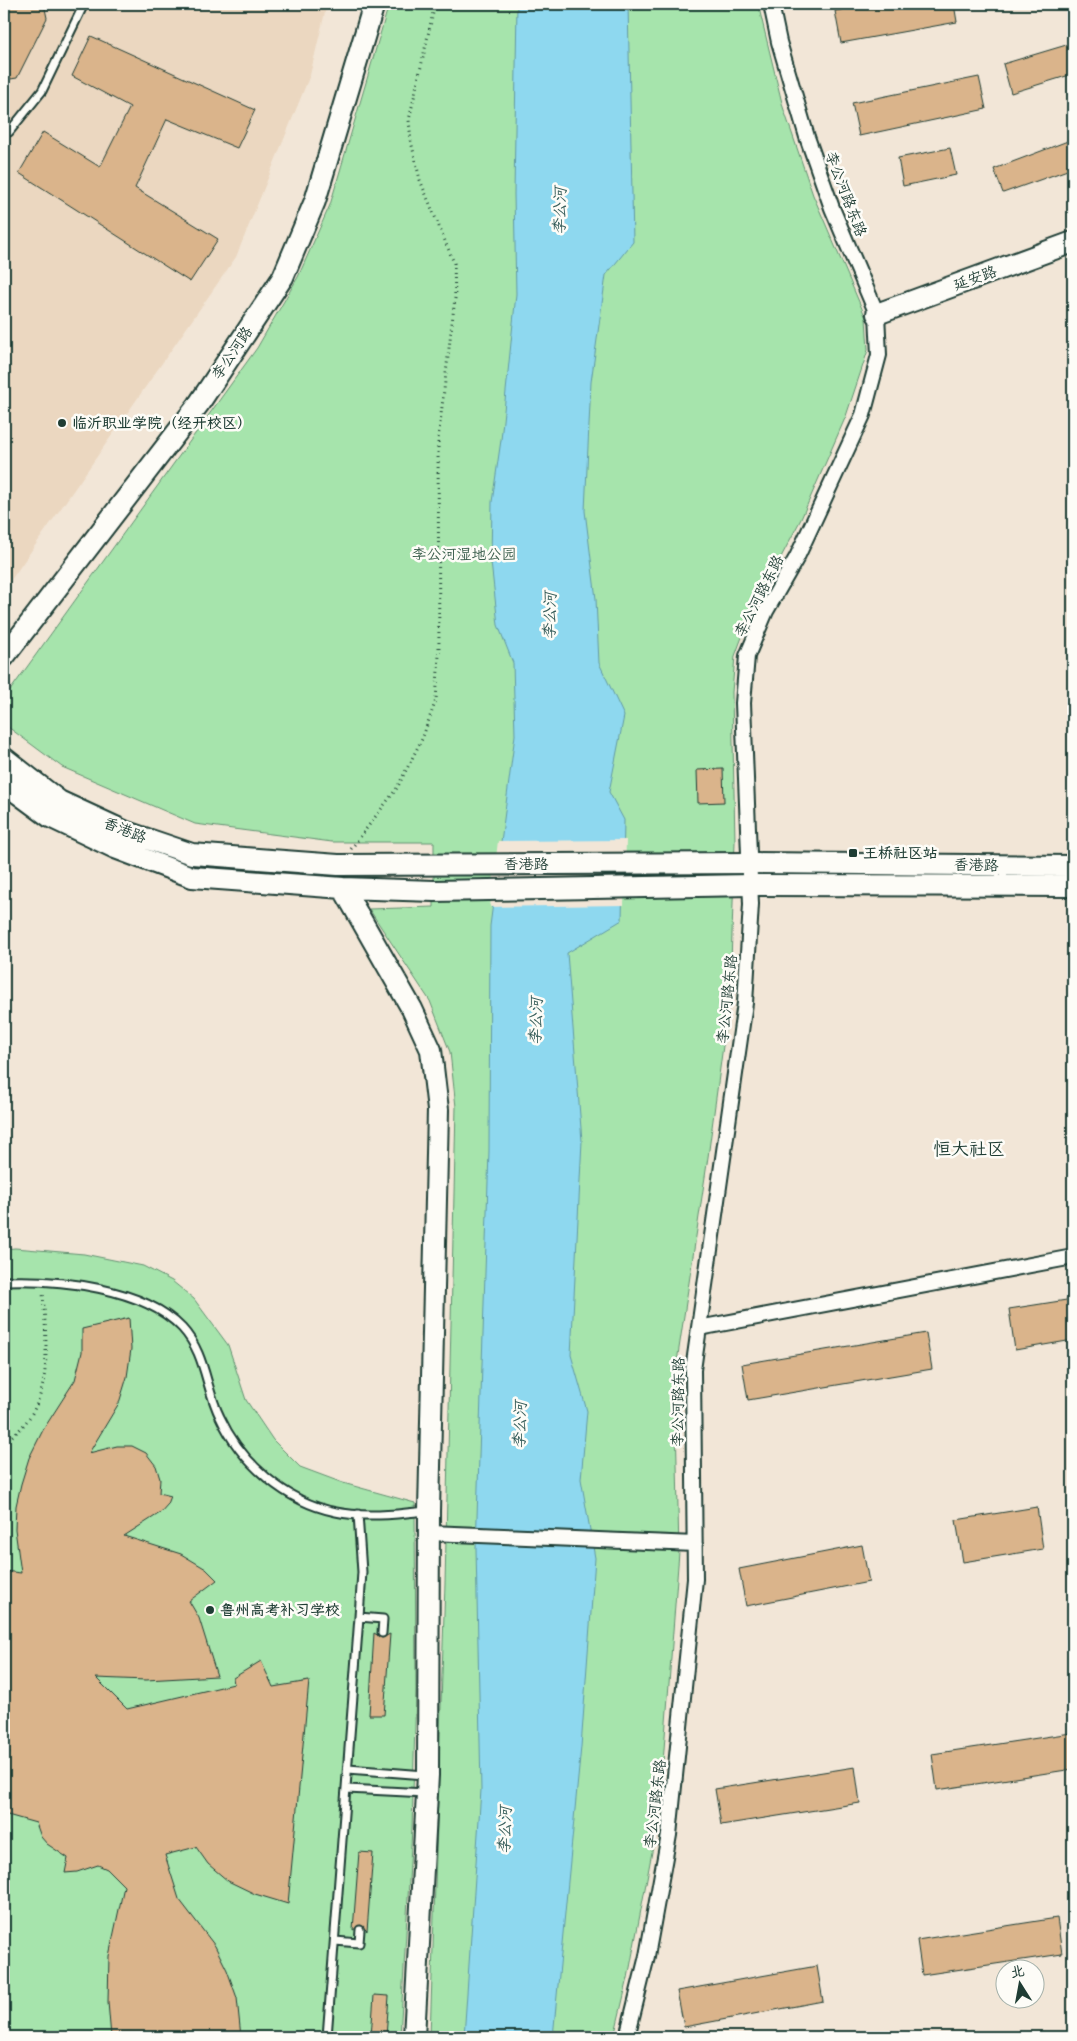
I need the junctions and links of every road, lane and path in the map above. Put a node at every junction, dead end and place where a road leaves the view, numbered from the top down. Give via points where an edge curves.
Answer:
1 (84, 4) edge
2 (374, 4) edge
3 (435, 4) edge
4 (771, 4) edge
5 (4, 134) edge
6 (1073, 242) edge
7 (877, 314) junction
8 (4, 657) edge
9 (4, 758) edge
10 (4, 783) edge
11 (751, 863) junction
12 (338, 864) junction
13 (1073, 866) edge
14 (750, 885) junction
15 (1073, 886) edge
16 (343, 888) junction
17 (1073, 1257) edge
18 (4, 1281) edge
19 (42, 1281) junction
20 (699, 1328) junction
21 (4, 1442) edge
22 (429, 1511) junction
23 (358, 1514) junction
24 (430, 1533) junction
25 (695, 1544) junction
26 (359, 1617) junction
27 (382, 1633) dead end
28 (348, 1769) junction
29 (428, 1784) junction
30 (347, 1789) junction
31 (360, 1930) dead end
32 (335, 1942) junction
33 (328, 2037) edge
34 (414, 2037) edge
35 (628, 2037) edge

1 - 5 lane via 42,91
2 - 8 main road, 李公河路 via 315,201 283,277 198,405
3 - 12 path via 409,120 420,180 454,263 455,298 438,440 439,655 436,700 422,740 397,788
4 - 7 street, 李公河路东路 via 807,137 832,208
6 - 7 main road, 延安路
7 - 11 street, 李公河路东路 via 879,355 863,416 747,656 744,703
9 - 12 main road, 香港路 via 59,801 124,831 192,854
10 - 16 main road, 香港路 via 50,817 115,848 192,877
11 - 12 main road, 香港路
11 - 13 main road, 香港路
11 - 14 street, 李公河路东路
14 - 15 main road, 香港路
14 - 16 main road, 香港路 via 434,891
14 - 20 street, 李公河路东路 via 746,1003
16 - 22 main road via 412,1009 431,1050 438,1110
17 - 20 street
18 - 19 lane
19 - 21 path via 46,1370 41,1394 30,1418
19 - 23 lane via 119,1293 166,1314 196,1347 220,1418 234,1443 255,1468 281,1489 310,1503 336,1512
20 - 25 street, 李公河路东路 via 693,1370
22 - 23 lane
22 - 24 main road
23 - 26 lane via 362,1572
24 - 25 street
24 - 29 main road
25 - 35 street, 李公河路东路 via 695,1579 669,1835 647,1956
26 - 27 lane via 383,1619
26 - 28 lane
28 - 29 lane
28 - 30 lane
29 - 30 lane
29 - 34 main road
30 - 32 lane
31 - 32 lane via 359,1943
32 - 33 lane

